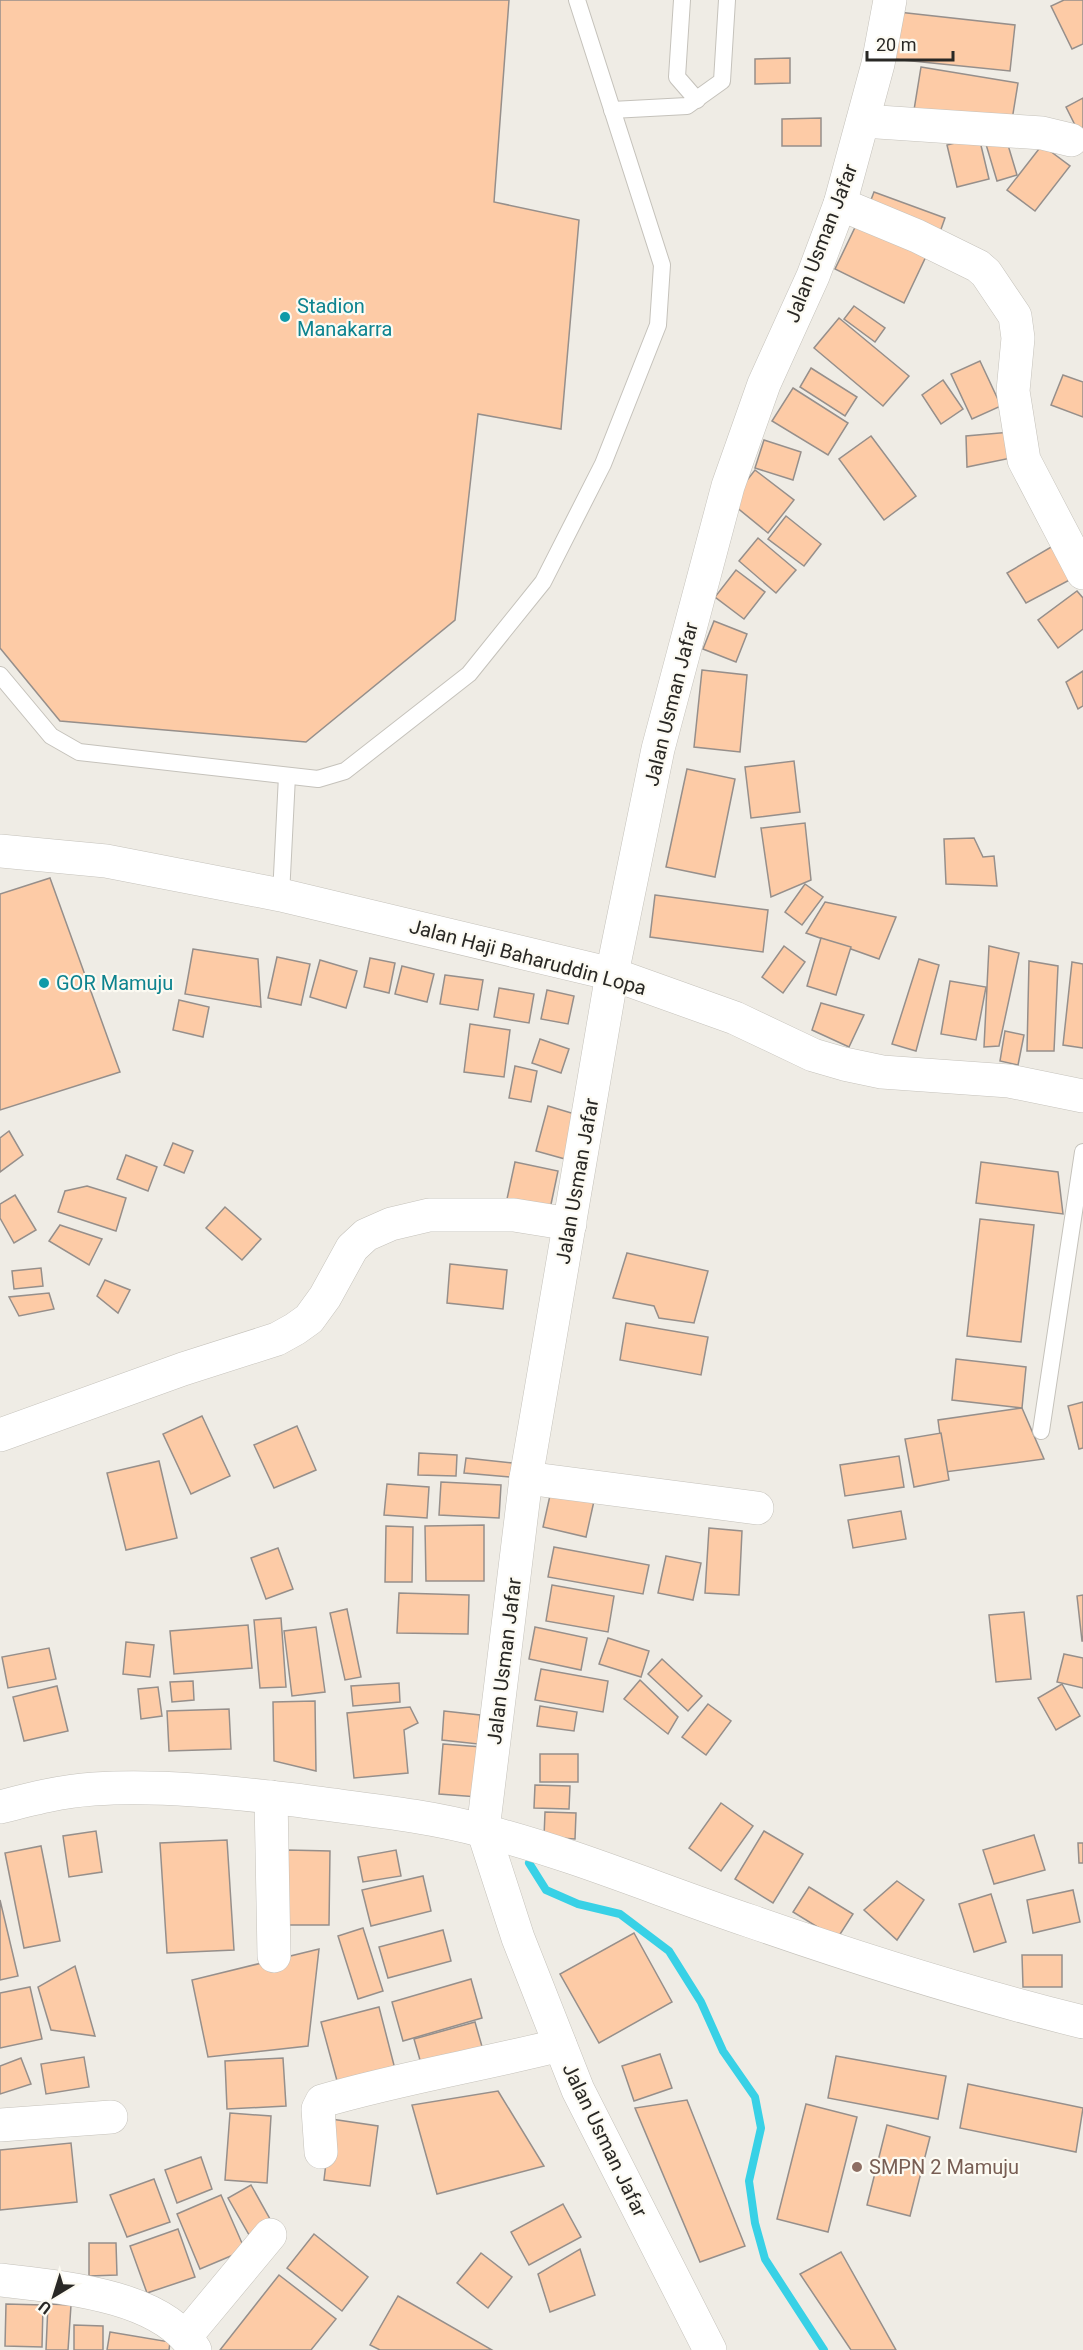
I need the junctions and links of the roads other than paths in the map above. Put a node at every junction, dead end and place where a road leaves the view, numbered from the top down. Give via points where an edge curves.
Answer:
1 (577, 0) edge
2 (682, 0) edge
3 (728, 0) edge
4 (890, 0) edge
5 (697, 100) junction
6 (612, 110) junction
7 (864, 121) junction
8 (1071, 140) dead end
9 (840, 204) junction
10 (1083, 573) edge
11 (0, 675) edge
12 (287, 776) junction
13 (0, 851) edge
14 (281, 895) junction
15 (612, 974) junction
16 (1083, 1096) edge
17 (1083, 1152) edge
18 (570, 1224) junction
19 (1041, 1431) dead end
20 (0, 1435) edge
21 (526, 1478) junction
22 (757, 1508) dead end
23 (271, 1797) junction
24 (0, 1807) edge
25 (483, 1830) junction
26 (274, 1956) dead end
27 (1083, 2022) edge
28 (560, 2045) junction
29 (111, 2117) dead end
30 (0, 2125) edge
31 (321, 2152) dead end
32 (270, 2235) dead end
33 (0, 2280) edge
34 (191, 2343) edge
35 (711, 2350) edge

1 - 6 lane
2 - 5 lane via 677,77
3 - 5 lane via 722,81
4 - 7 street, Jalan Usman Jafar
5 - 6 lane via 687,106
6 - 12 lane via 662,265 658,325 603,464 543,582 469,674 345,771 318,779
7 - 8 street via 1042,133
7 - 9 street, Jalan Usman Jafar
9 - 10 street via 978,266 1015,316 1018,338 1013,391 1024,460
9 - 15 street, Jalan Usman Jafar via 813,276 764,384 728,486 658,749
11 - 12 lane via 51,736 79,752
12 - 14 lane
13 - 14 street, Jalan Haji Baharuddin Lopa via 106,861
14 - 15 street, Jalan Haji Baharuddin Lopa
15 - 16 street, Jalan Haji Baharuddin Lopa via 735,1018 813,1055 844,1064 882,1072 1009,1081
15 - 18 street, Jalan Usman Jafar
17 - 19 lane
18 - 20 street via 514,1215 429,1215 391,1224 366,1235 352,1248 309,1319 277,1339
18 - 21 street, Jalan Usman Jafar
21 - 22 street
21 - 25 street, Jalan Usman Jafar
23 - 24 street via 93,1789
23 - 25 street via 402,1814
23 - 26 street
25 - 27 street via 884,1966
25 - 28 street, Jalan Usman Jafar via 518,1938
28 - 31 street via 322,2101 318,2109
28 - 35 street, Jalan Usman Jafar via 578,2090
29 - 30 street
32 - 34 street
33 - 34 street via 83,2290 116,2299 169,2323

